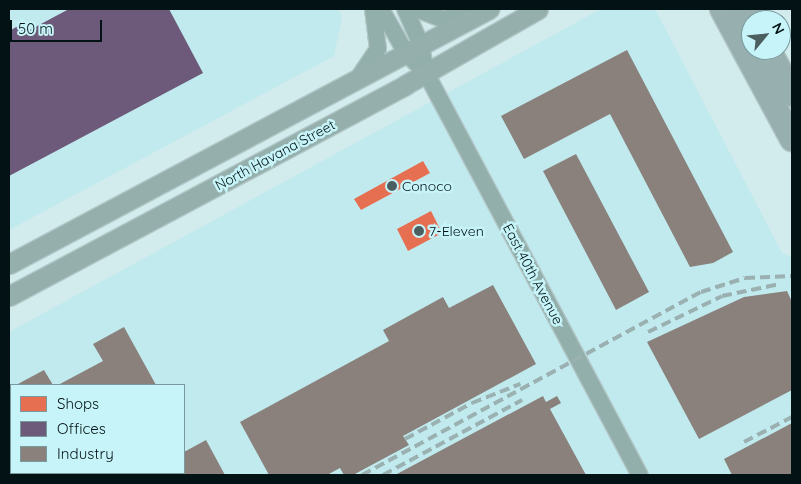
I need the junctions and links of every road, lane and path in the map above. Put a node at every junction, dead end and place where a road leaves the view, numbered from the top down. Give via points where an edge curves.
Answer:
1 (373, 9) edge
2 (381, 9) edge
3 (405, 9) edge
4 (416, 9) edge
5 (488, 9) edge
6 (538, 9) edge
7 (722, 9) edge
8 (414, 49) junction
9 (774, 60) edge
10 (426, 73) junction
11 (357, 79) junction
12 (792, 94) edge
13 (792, 139) edge
14 (9, 264) edge
15 (9, 296) edge
16 (640, 475) edge

1 - 11 street via 378,49
2 - 8 street, East 40th Avenue
3 - 8 street, East 40th Avenue
4 - 5 street via 442,19
5 - 8 main road, North Havana Street
6 - 10 main road, North Havana Street
7 - 13 highway
8 - 10 street, East 40th Avenue
8 - 11 main road, North Havana Street
9 - 12 highway
10 - 15 main road, North Havana Street
10 - 16 street, East 40th Avenue
11 - 14 main road, North Havana Street

